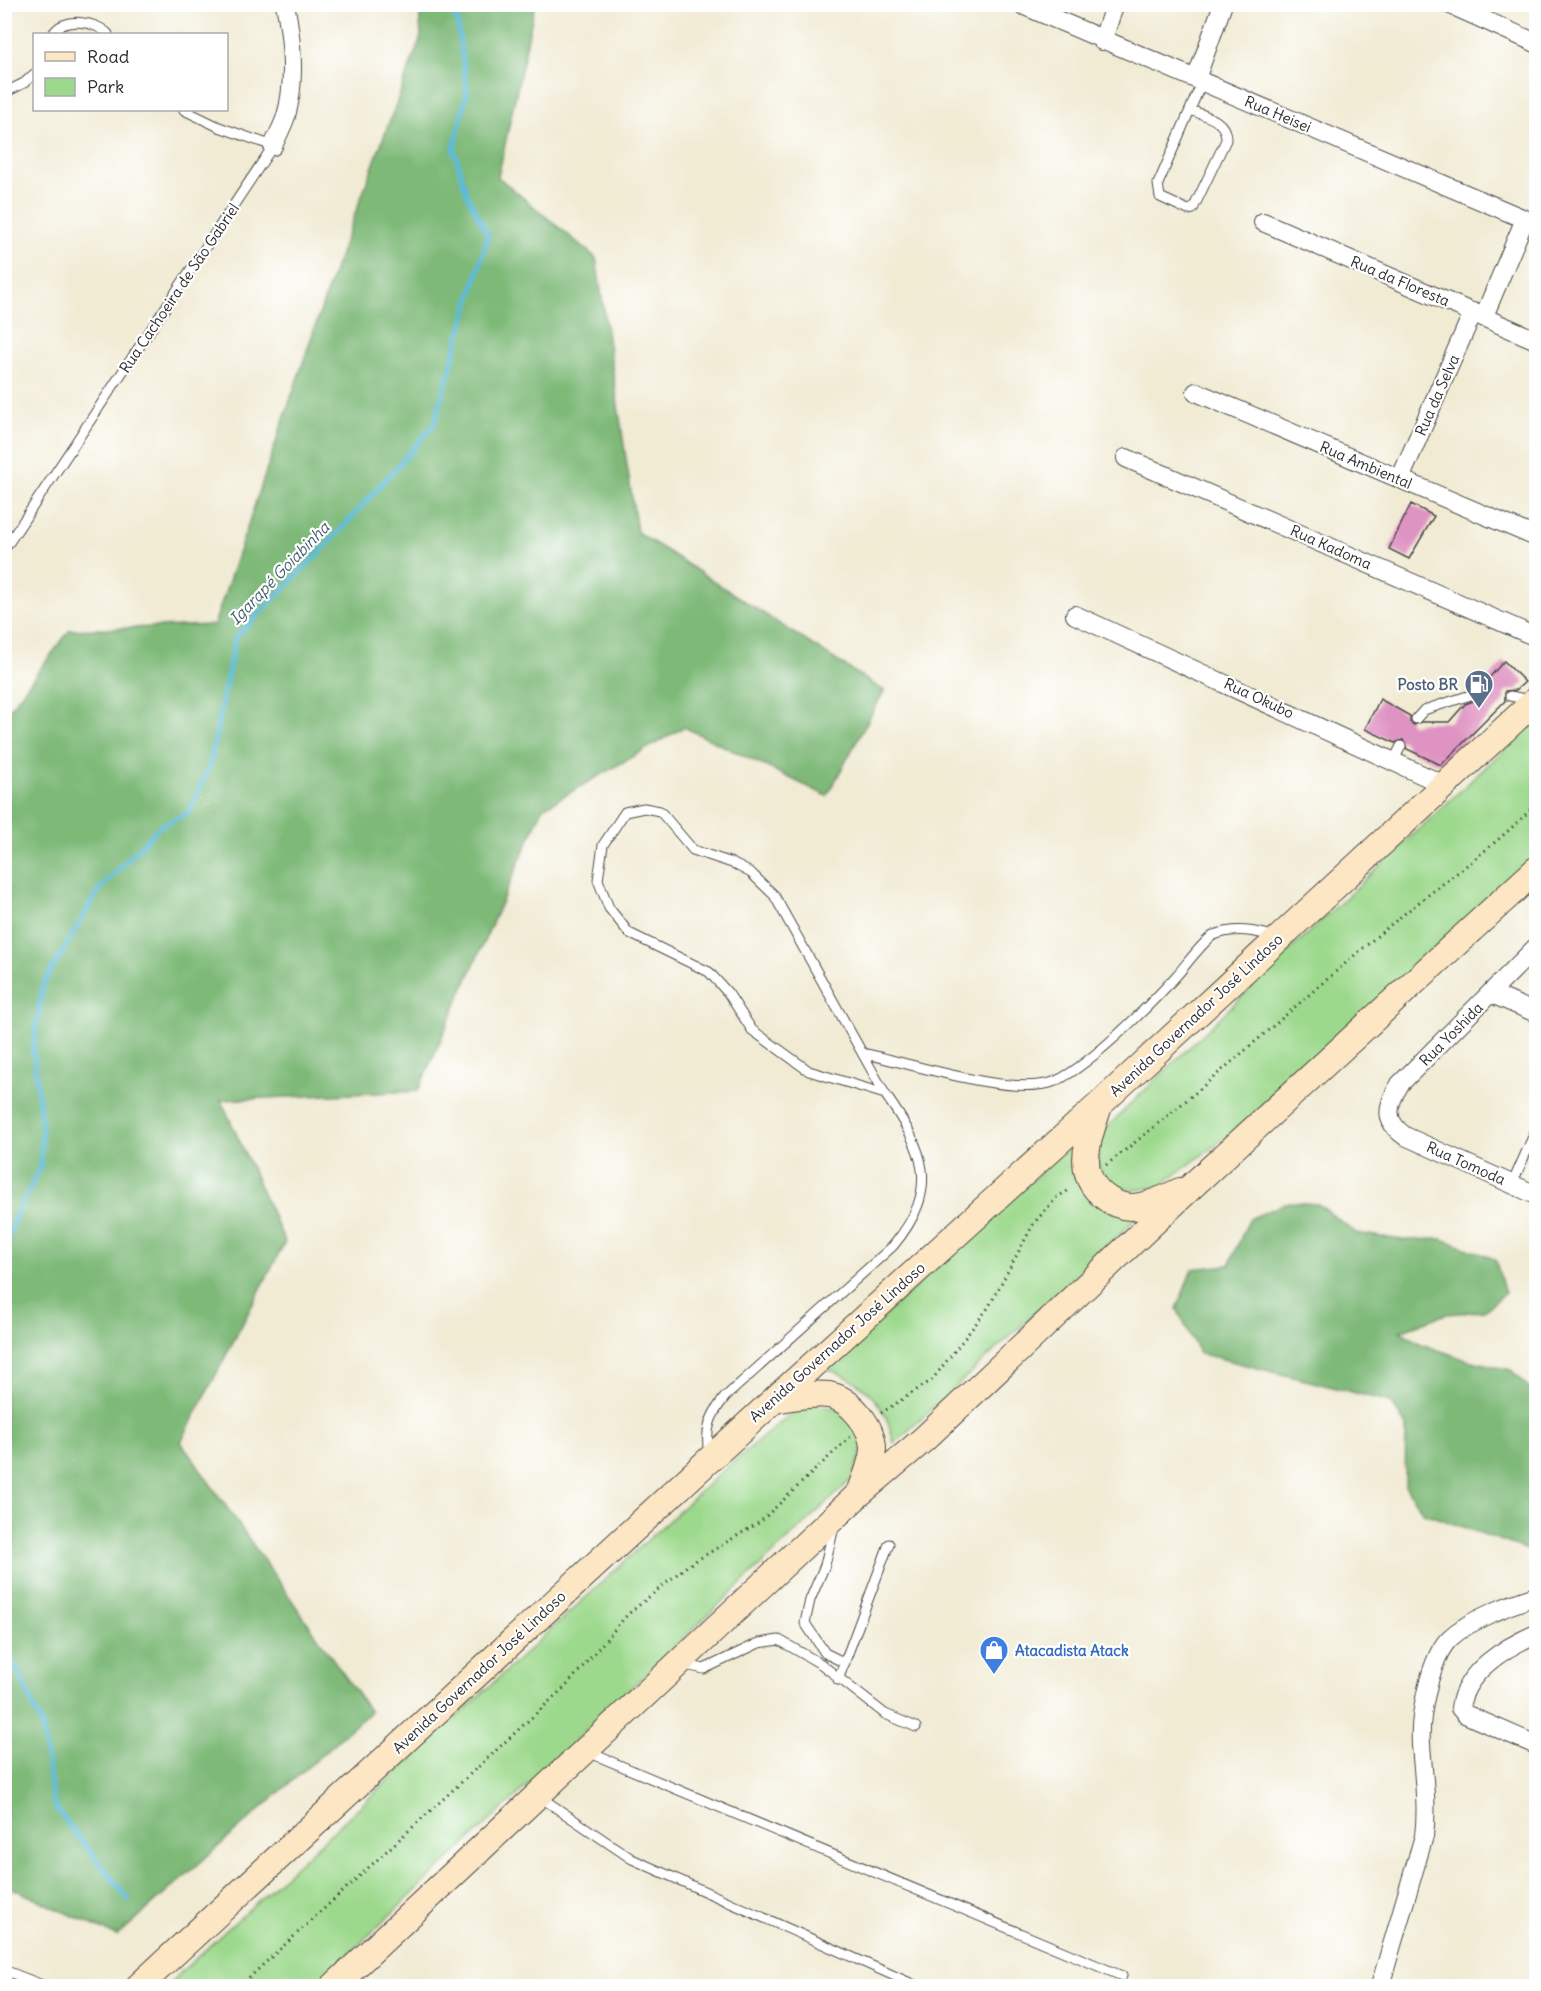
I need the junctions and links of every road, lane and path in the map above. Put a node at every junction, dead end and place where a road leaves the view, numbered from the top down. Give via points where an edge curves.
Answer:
1 (285, 4) edge
2 (1020, 4) edge
3 (1115, 4) edge
4 (1223, 4) edge
5 (1449, 4) edge
6 (54, 33) edge
7 (106, 33) edge
8 (1102, 41) junction
9 (1536, 43) edge
10 (33, 75) edge
11 (1199, 81) junction
12 (4, 93) edge
13 (1190, 110) junction
14 (186, 111) edge
15 (273, 146) junction
16 (1263, 222) dead end
17 (1531, 222) edge
18 (1478, 314) junction
19 (1536, 340) edge
20 (1196, 392) dead end
21 (1126, 458) dead end
22 (1400, 479) junction
23 (1536, 537) edge
24 (4, 550) edge
25 (1075, 615) dead end
26 (1536, 637) edge
27 (1474, 694) dead end
28 (1510, 696) dead end
29 (1536, 700) edge
30 (1416, 719) dead end
31 (1442, 784) junction
32 (1536, 804) edge
33 (1536, 870) edge
34 (1279, 937) junction
35 (1536, 947) edge
36 (1492, 994) junction
37 (1536, 1013) edge
38 (862, 1053) junction
39 (885, 1094) junction
40 (1099, 1105) junction
41 (1396, 1130) joint
42 (1536, 1130) edge
43 (1090, 1177) junction
44 (1512, 1184) junction
45 (1192, 1186) junction
46 (1536, 1195) edge
47 (774, 1400) junction
48 (865, 1423) junction
49 (710, 1459) junction
50 (860, 1494) junction
51 (836, 1517) junction
52 (889, 1544) dead end
53 (1536, 1596) edge
54 (1536, 1635) edge
55 (679, 1663) junction
56 (845, 1663) junction
57 (838, 1680) junction
58 (916, 1726) dead end
59 (1536, 1745) edge
60 (585, 1751) junction
61 (537, 1796) junction
62 (4, 1970) edge
63 (1122, 1976) dead end
64 (45, 1986) edge
65 (139, 1986) edge
66 (240, 1986) edge
67 (334, 1986) edge
68 (917, 1986) edge
69 (1380, 1986) edge

1 - 15 street, Rua Cachoeira de São Gabriel via 290,26 291,82 286,116
2 - 8 street, Rua Heisei
3 - 8 street
4 - 11 street
5 - 9 street
6 - 7 lane via 70,22 88,24
8 - 11 street, Rua Heisei
10 - 12 lane
11 - 13 lane
11 - 17 street, Rua Heisei
13 - 13 lane via 1157,190 1169,203 1188,210 1200,199 1226,140 1217,121
14 - 15 lane
15 - 24 lane, Rua Cachoeira de São Gabriel
16 - 18 street, Rua da Floresta
17 - 18 street, Rua da Selva
18 - 19 street, Rua da Floresta
18 - 22 street, Rua da Selva
20 - 22 street, Rua Ambiental
21 - 26 street, Rua Kadoma
22 - 23 street, Rua Ambiental
25 - 31 street, Rua Okubo via 1398,753
27 - 30 lane via 1424,710
28 - 29 lane
29 - 31 main road, Avenida Governador José Lindoso
31 - 34 main road, Avenida Governador José Lindoso
32 - 43 path via 1511,831 1383,931 1172,1114
33 - 45 main road
34 - 38 lane via 1251,930 1211,936 1154,1001 1080,1066 1051,1083 1024,1087 999,1084
34 - 40 main road, Avenida Governador José Lindoso
35 - 36 street, Rua Yoshida
36 - 37 street
36 - 41 street, Rua Yoshida via 1400,1084 1388,1110
38 - 39 lane
38 - 39 lane via 774,895 751,873 732,862 693,850 660,811 644,808 625,812 603,844 598,880 609,908 629,933 709,972 752,1030 809,1071
39 - 49 lane via 914,1143 925,1181 910,1225 893,1246 725,1397 711,1415 706,1433
40 - 43 main road via 1087,1149
40 - 47 main road, Avenida Governador José Lindoso
41 - 44 street, Rua Tomoda
42 - 44 lane
43 - 45 main road via 1095,1188 1110,1201 1131,1207
43 - 48 path via 1057,1197 1034,1223 988,1308 932,1380
44 - 46 street, Rua Tomoda
45 - 50 main road via 1070,1304
47 - 48 main road via 832,1395 854,1408
47 - 49 main road, Avenida Governador José Lindoso
48 - 50 main road via 873,1447
48 - 66 path via 760,1521 687,1566 627,1615 567,1685
49 - 65 main road, Avenida Governador José Lindoso
50 - 51 main road
51 - 55 main road
51 - 56 lane via 805,1623 825,1653
52 - 56 lane
53 - 69 street via 1493,1612 1450,1639 1438,1657 1420,1740 1427,1815 1425,1836
54 - 59 street via 1490,1660 1474,1677 1460,1707 1465,1714
55 - 57 lane via 704,1668 759,1643 779,1640 821,1664
55 - 60 main road
56 - 57 lane
57 - 58 lane via 885,1713
60 - 61 main road
60 - 63 lane
61 - 67 main road
61 - 68 lane via 632,1859
62 - 64 lane

